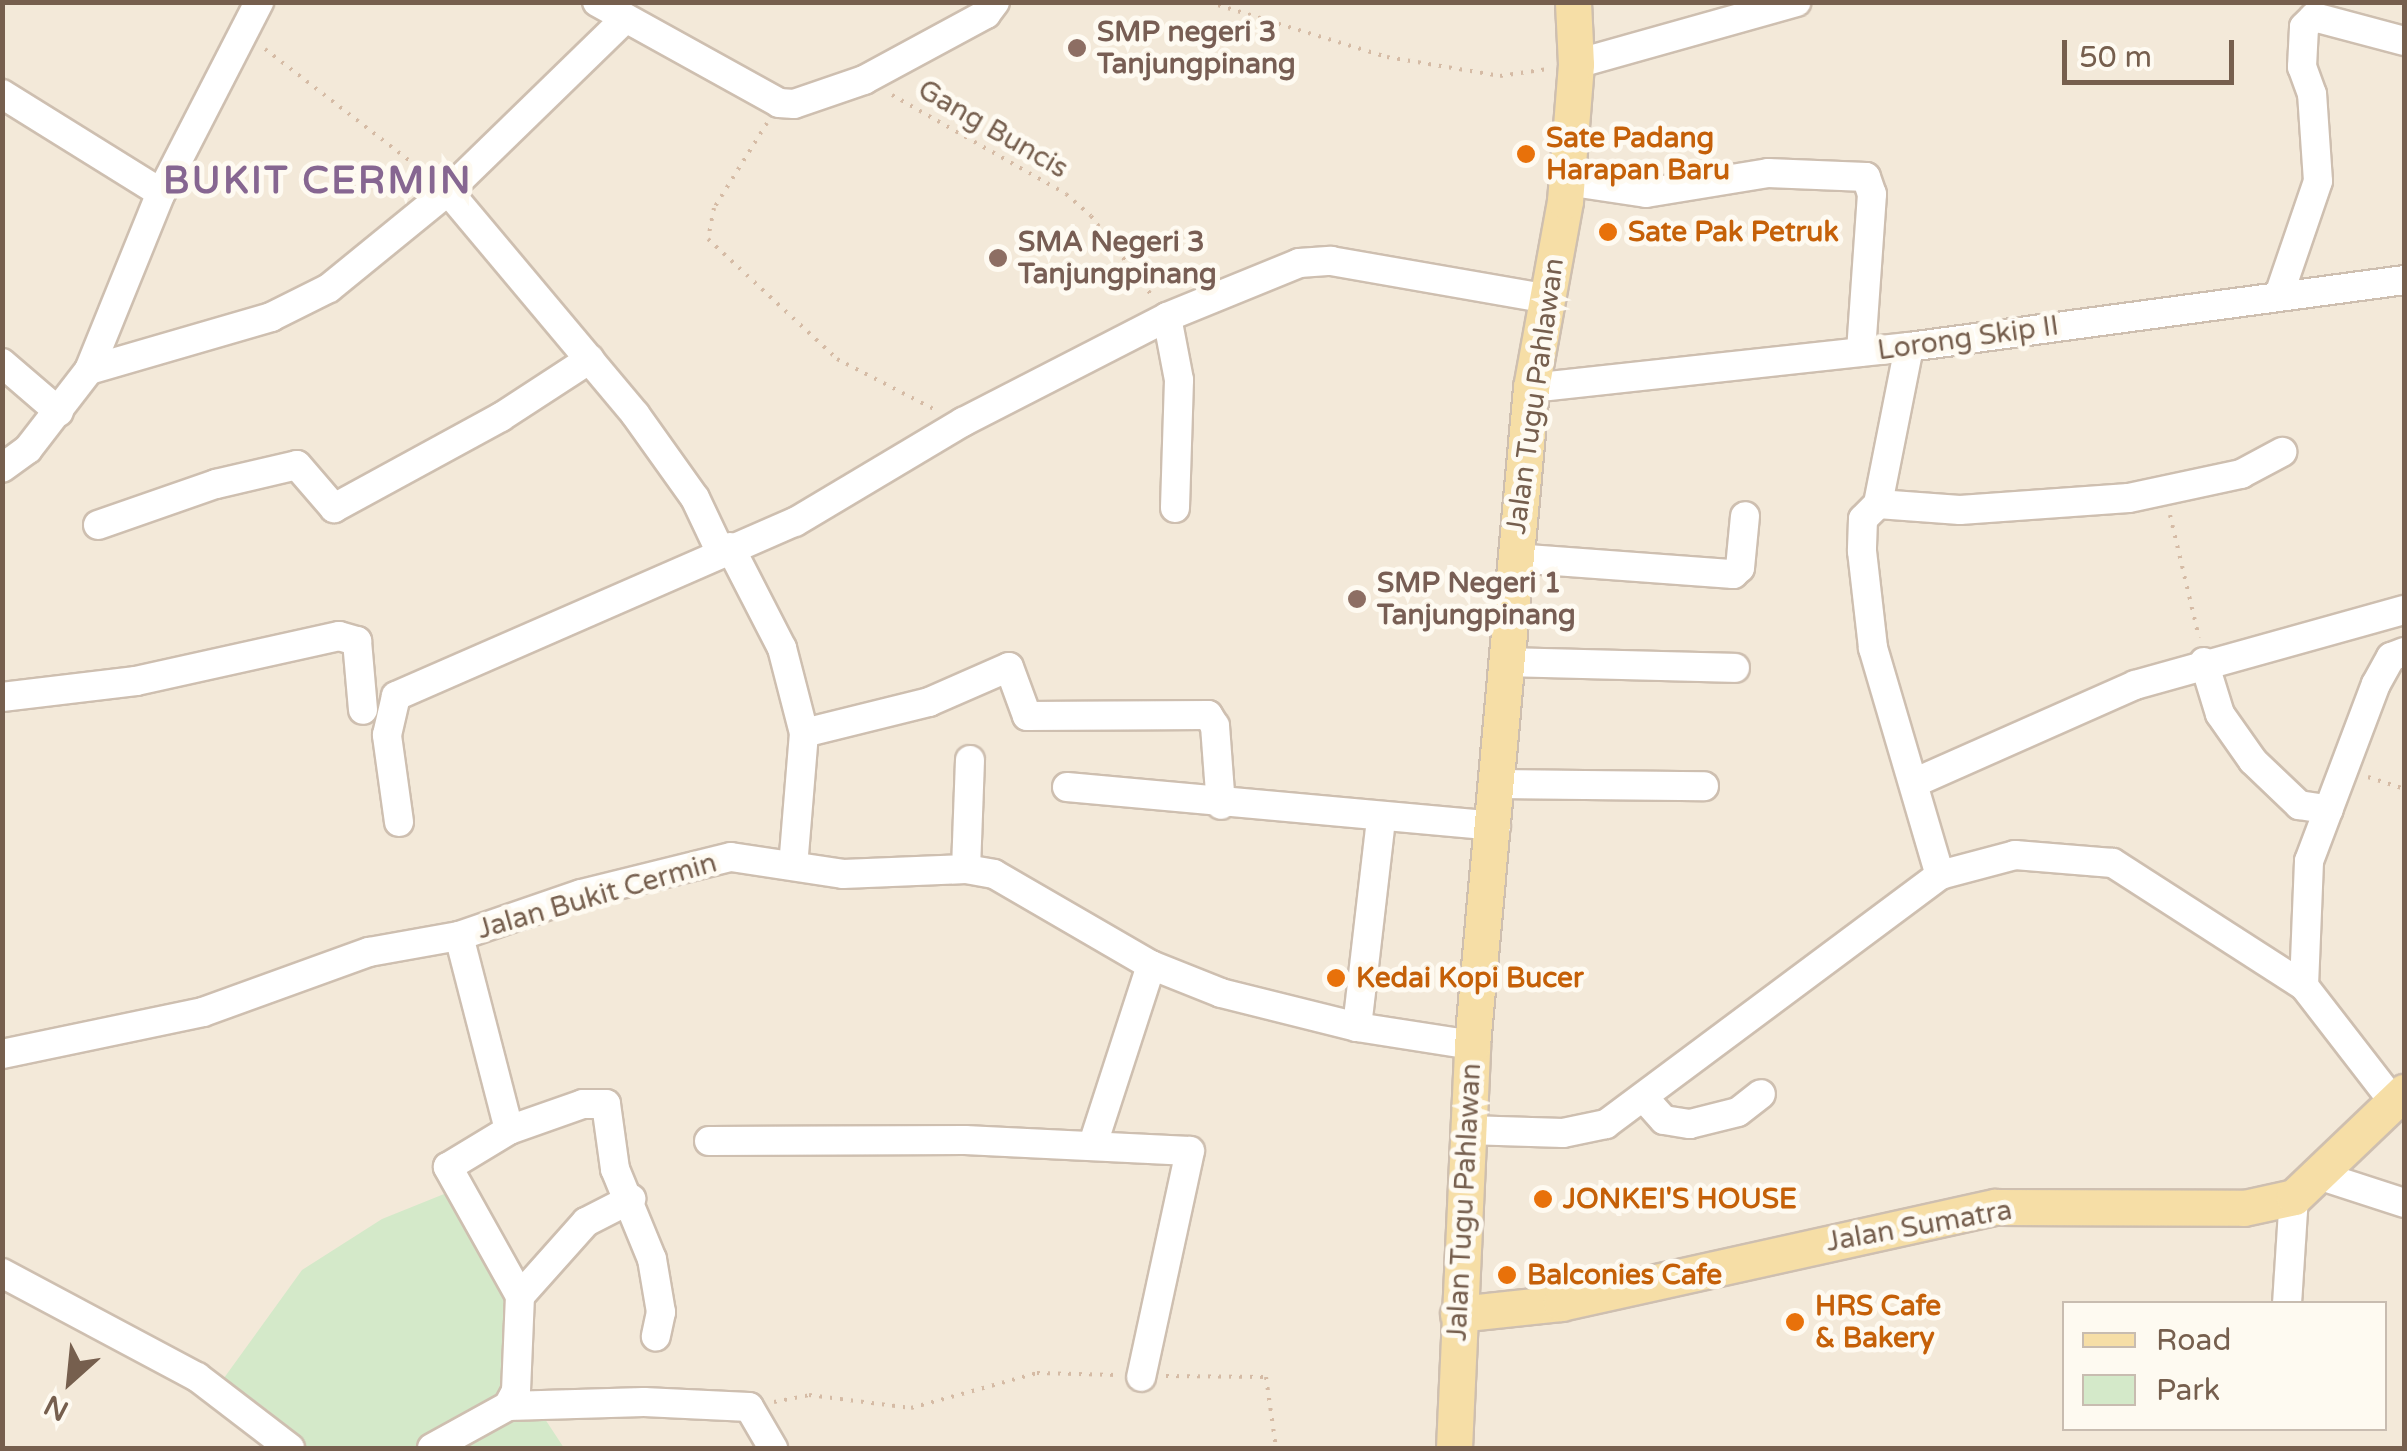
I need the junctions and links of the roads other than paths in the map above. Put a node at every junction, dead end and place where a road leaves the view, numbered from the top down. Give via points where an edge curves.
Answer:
1 (259, 2) edge
2 (597, 2) edge
3 (995, 2) edge
4 (1572, 2) edge
5 (1796, 2) edge
6 (625, 19) junction
7 (2404, 41) edge
8 (1576, 64) junction
9 (2, 94) edge
10 (1566, 181) junction
11 (448, 191) junction
12 (161, 192) junction
13 (2404, 280) edge
14 (2279, 295) junction
15 (1544, 298) junction
16 (1167, 317) junction
17 (1909, 347) junction
18 (1861, 352) junction
19 (590, 359) junction
20 (2, 363) edge
21 (89, 370) junction
22 (1531, 388) junction
23 (59, 412) junction
24 (2282, 452) dead end
25 (2, 468) edge
26 (1878, 504) junction
27 (1175, 508) dead end
28 (1745, 516) dead end
29 (98, 525) dead end
30 (725, 549) junction
31 (1514, 558) junction
32 (2404, 610) edge
33 (2404, 652) edge
34 (1509, 662) junction
35 (2204, 662) junction
36 (1735, 668) dead end
37 (2, 697) edge
38 (364, 710) dead end
39 (804, 733) junction
40 (970, 760) dead end
41 (1914, 783) junction
42 (1498, 784) junction
43 (1704, 786) dead end
44 (1067, 787) dead end
45 (1221, 805) junction
46 (2329, 810) junction
47 (1381, 818) junction
48 (399, 822) dead end
49 (1496, 826) junction
50 (793, 866) junction
51 (966, 869) junction
52 (1940, 875) junction
53 (459, 936) junction
54 (1151, 965) junction
55 (2304, 986) junction
56 (1358, 1027) junction
57 (1472, 1045) junction
58 (2, 1054) edge
59 (1760, 1094) dead end
60 (2398, 1096) edge
61 (1645, 1099) junction
62 (509, 1130) junction
63 (1467, 1130) junction
64 (709, 1140) dead end
65 (1093, 1144) junction
66 (2304, 1186) junction
67 (631, 1199) junction
68 (2404, 1203) edge
69 (2, 1274) edge
70 (520, 1296) junction
71 (2288, 1301) edge
72 (1458, 1314) junction
73 (656, 1336) dead end
74 (1142, 1377) road end
75 (508, 1406) junction
76 (290, 1448) edge
77 (432, 1448) edge
78 (773, 1448) edge
79 (1454, 1448) edge

1 - 12 street
2 - 6 street
3 - 6 street via 864,80 779,103
4 - 8 main road, Jalan Tugu Pahlawan
5 - 8 street
6 - 11 street
7 - 14 street via 2314,17 2304,27 2302,67 2312,94 2318,180
8 - 10 main road, Jalan Tugu Pahlawan
9 - 12 street
10 - 15 main road, Jalan Tugu Pahlawan
10 - 18 street via 1646,193 1768,174 1866,177 1872,194
11 - 19 street
11 - 21 street via 298,306
12 - 21 street
13 - 14 street, Lorong Skip II
14 - 17 street, Lorong Skip II
15 - 16 street via 1331,261 1300,263
15 - 22 main road, Jalan Tugu Pahlawan
16 - 27 street via 1179,380
16 - 30 street via 963,422 795,522
17 - 18 street, Lorong Skip II
17 - 26 street
18 - 22 street, Lorong Skip II
19 - 29 street via 501,417 334,508 297,464
19 - 30 street
20 - 23 street
21 - 23 street
22 - 31 main road, Jalan Tugu Pahlawan
23 - 25 street
24 - 26 street via 2241,474 2164,492 1996,508
26 - 41 street via 1862,526 1865,594
28 - 31 street via 1740,568 1732,574
30 - 39 street via 782,648
30 - 48 street via 396,696 387,735
31 - 34 main road, Jalan Tugu Pahlawan
32 - 35 street
33 - 46 street via 2392,657 2376,684
34 - 36 street
34 - 42 main road, Jalan Tugu Pahlawan
35 - 41 street via 2076,707
35 - 46 street via 2220,714 2253,761 2299,805
37 - 38 street via 136,681 339,636 356,641
39 - 45 street via 929,702 1009,667 1026,716 1208,715 1216,726
39 - 50 street
40 - 51 street
41 - 52 street
42 - 43 street
42 - 49 main road, Jalan Tugu Pahlawan
44 - 45 street
45 - 47 street
46 - 55 street via 2306,883 2311,930
47 - 49 street
47 - 56 street
49 - 57 main road, Jalan Tugu Pahlawan
50 - 51 street, Jalan Bukit Cermin via 843,874
50 - 53 street, Jalan Bukit Cermin via 731,857 662,871
51 - 54 street, Jalan Bukit Cermin via 994,874
52 - 55 street via 2015,854 2112,863
52 - 61 street
53 - 58 street, Jalan Bukit Cermin via 369,952 204,1012
53 - 62 street
54 - 56 street, Jalan Bukit Cermin via 1221,993
54 - 65 street
55 - 60 street
56 - 57 street, Jalan Bukit Cermin
57 - 63 main road, Jalan Tugu Pahlawan
59 - 61 street via 1738,1112 1690,1124 1664,1120
60 - 66 main road
61 - 63 street via 1592,1130
62 - 67 street via 584,1104 606,1104 615,1170
62 - 70 street via 448,1167
63 - 72 main road, Jalan Tugu Pahlawan
64 - 65 street
65 - 74 street via 1190,1151
66 - 68 street
66 - 71 street
66 - 72 main road, Jalan Sumatra via 2244,1208 1996,1207 1561,1304
67 - 70 street via 586,1222
67 - 73 street via 652,1259 661,1312
69 - 76 street via 197,1377
70 - 75 street via 516,1391
72 - 79 main road, Jalan Tugu Pahlawan
75 - 77 street
75 - 78 street via 750,1407

